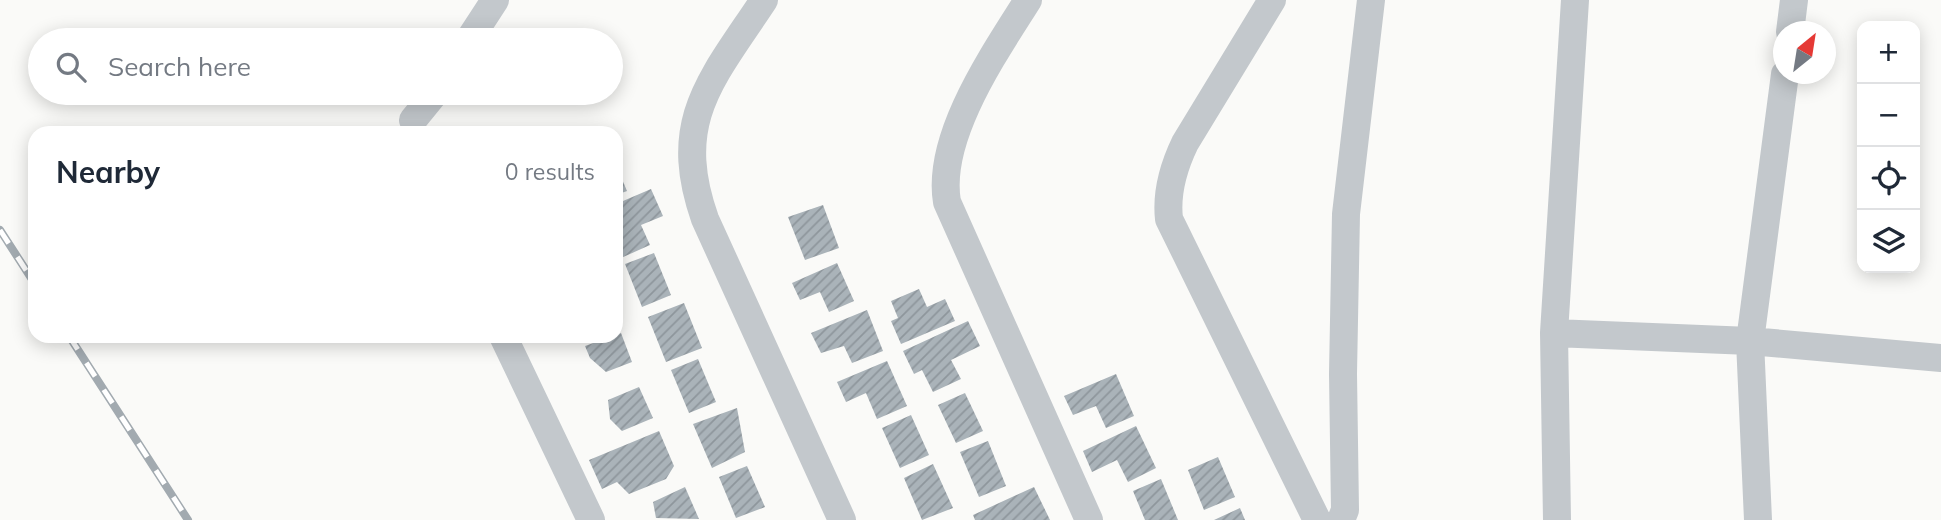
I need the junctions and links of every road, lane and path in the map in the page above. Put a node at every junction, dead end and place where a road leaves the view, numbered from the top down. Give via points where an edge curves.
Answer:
1 (495, 0) edge
2 (764, 0) edge
3 (1028, 0) edge
4 (1272, 0) edge
5 (1371, 0) edge
6 (1575, 0) edge
7 (1794, 0) edge
8 (1791, 21) edge
9 (477, 28) edge
10 (1784, 84) edge
11 (425, 105) edge
12 (413, 120) dead end
13 (1554, 333) junction
14 (1750, 341) junction
15 (506, 343) edge
16 (1941, 358) edge
17 (591, 520) edge
18 (842, 520) edge
19 (1089, 520) edge
20 (1317, 520) edge
21 (1341, 520) edge
22 (1557, 520) edge
23 (1758, 520) edge

1 - 9 street
2 - 18 street via 708,85 691,135 693,177 705,219
3 - 19 street via 960,120 948,154 945,188 947,202
4 - 20 street via 1175,163 1169,219
5 - 21 street via 1346,214 1345,510
6 - 13 street
7 - 8 street
10 - 14 street
11 - 12 street
13 - 14 street
13 - 22 street
14 - 16 street
14 - 23 street
15 - 17 street

